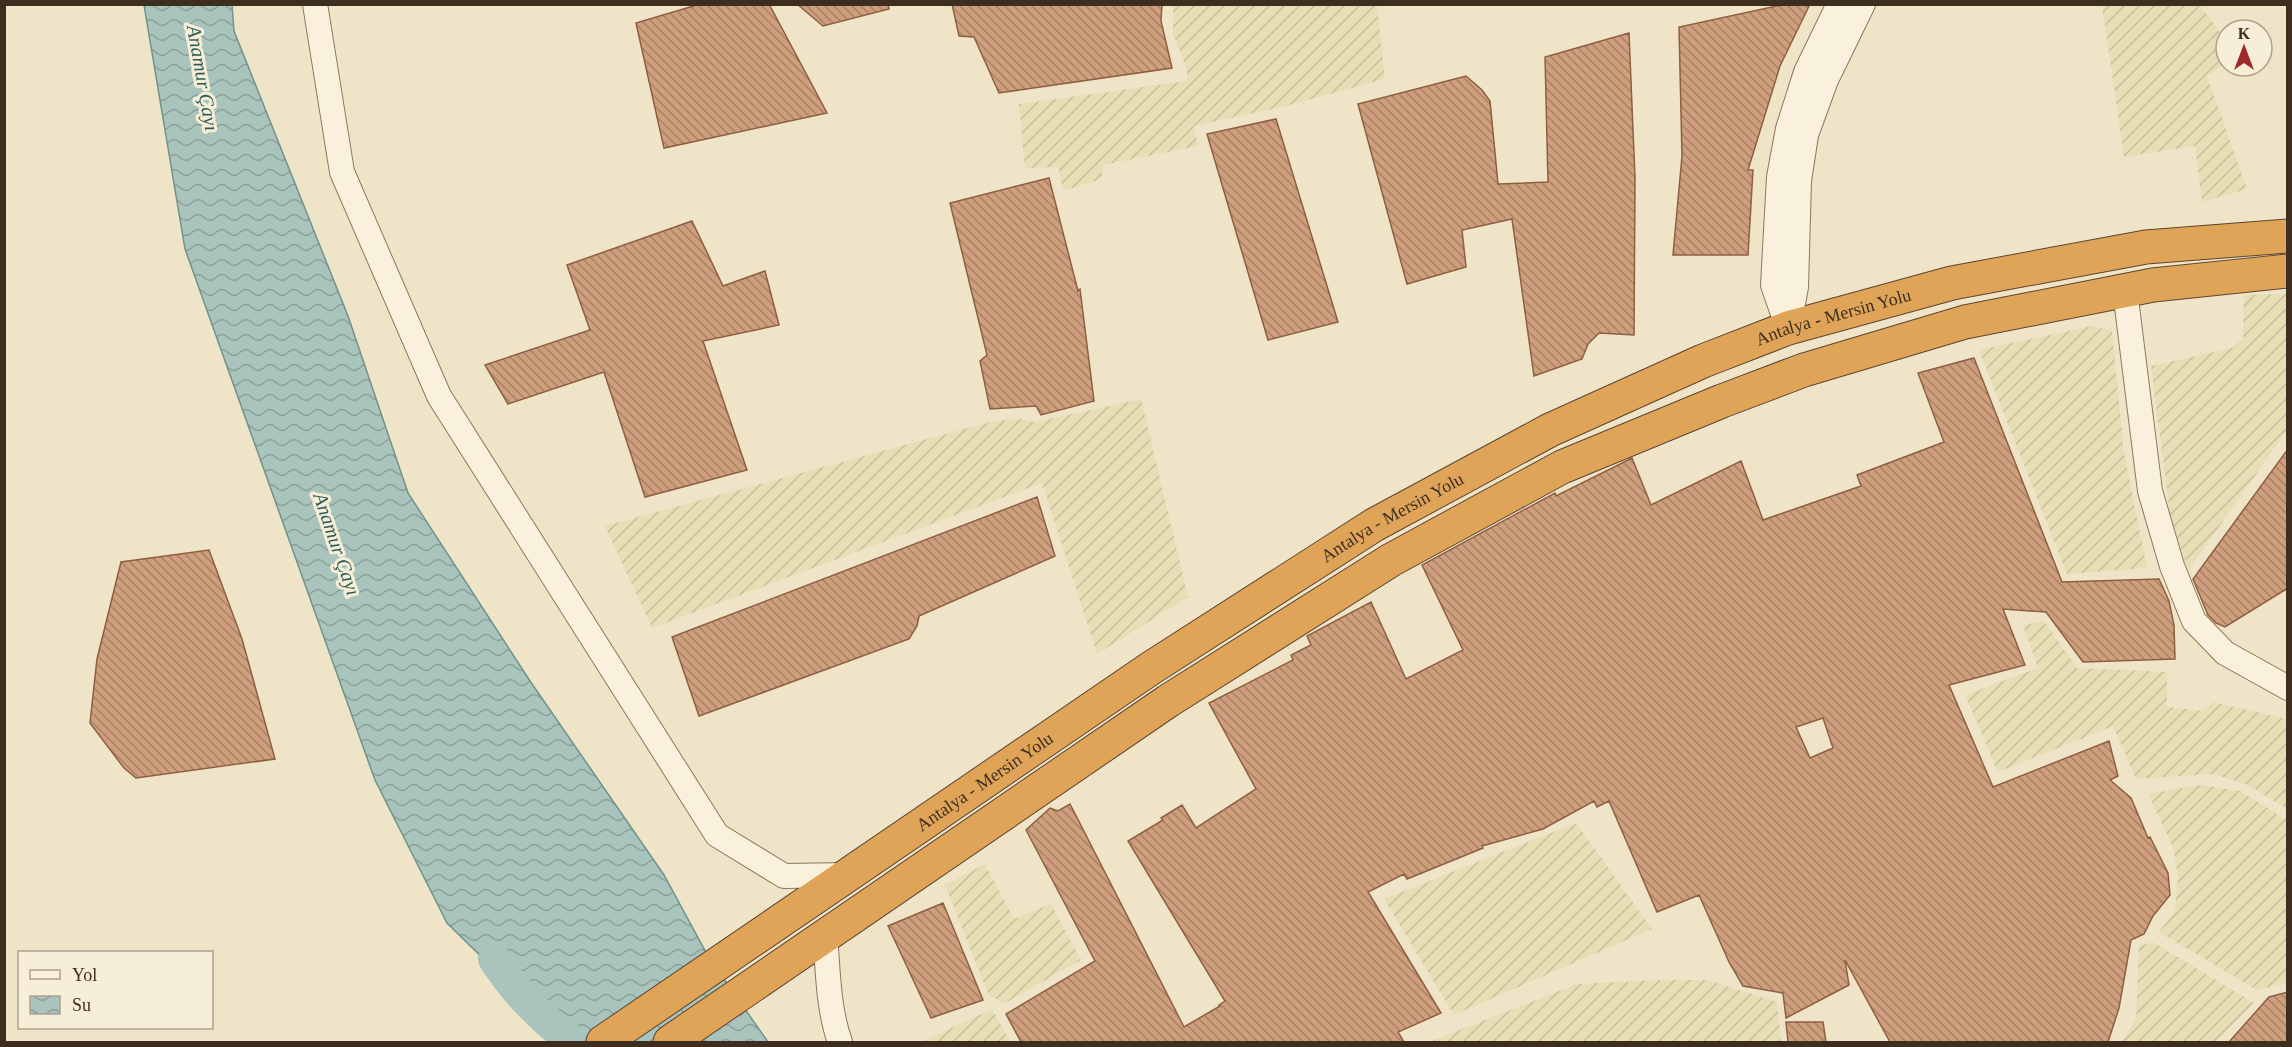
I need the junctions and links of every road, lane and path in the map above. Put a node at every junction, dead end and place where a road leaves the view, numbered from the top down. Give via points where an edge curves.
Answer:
1 (315, 4) edge
2 (1839, 4) edge
3 (1863, 4) edge
4 (2288, 236) edge
5 (2288, 271) edge
6 (2125, 291) junction
7 (1788, 328) junction
8 (1804, 370) junction
9 (2288, 688) edge
10 (850, 875) junction
11 (818, 940) junction
12 (603, 1042) edge
13 (670, 1042) edge
14 (840, 1042) edge

1 - 10 street via 342,172 439,396 717,835 784,876
2 - 7 street via 1806,72 1788,129 1779,177 1773,285
3 - 7 street via 1826,80 1806,135 1799,181 1796,287
4 - 7 highway, Antalya - Mersin Yolu via 2146,248 2055,264 1952,283
5 - 6 highway, Antalya - Mersin Yolu
6 - 8 highway, Antalya - Mersin Yolu via 1965,322
6 - 9 street via 2150,491 2172,566 2194,621 2225,653
7 - 8 highway
7 - 10 highway, Antalya - Mersin Yolu via 1703,361 1550,430 1374,525 1150,668
8 - 11 highway, Antalya - Mersin Yolu via 1562,467 1391,560 1168,701
10 - 12 highway, Antalya - Mersin Yolu
11 - 13 highway, Antalya - Mersin Yolu
11 - 14 street

